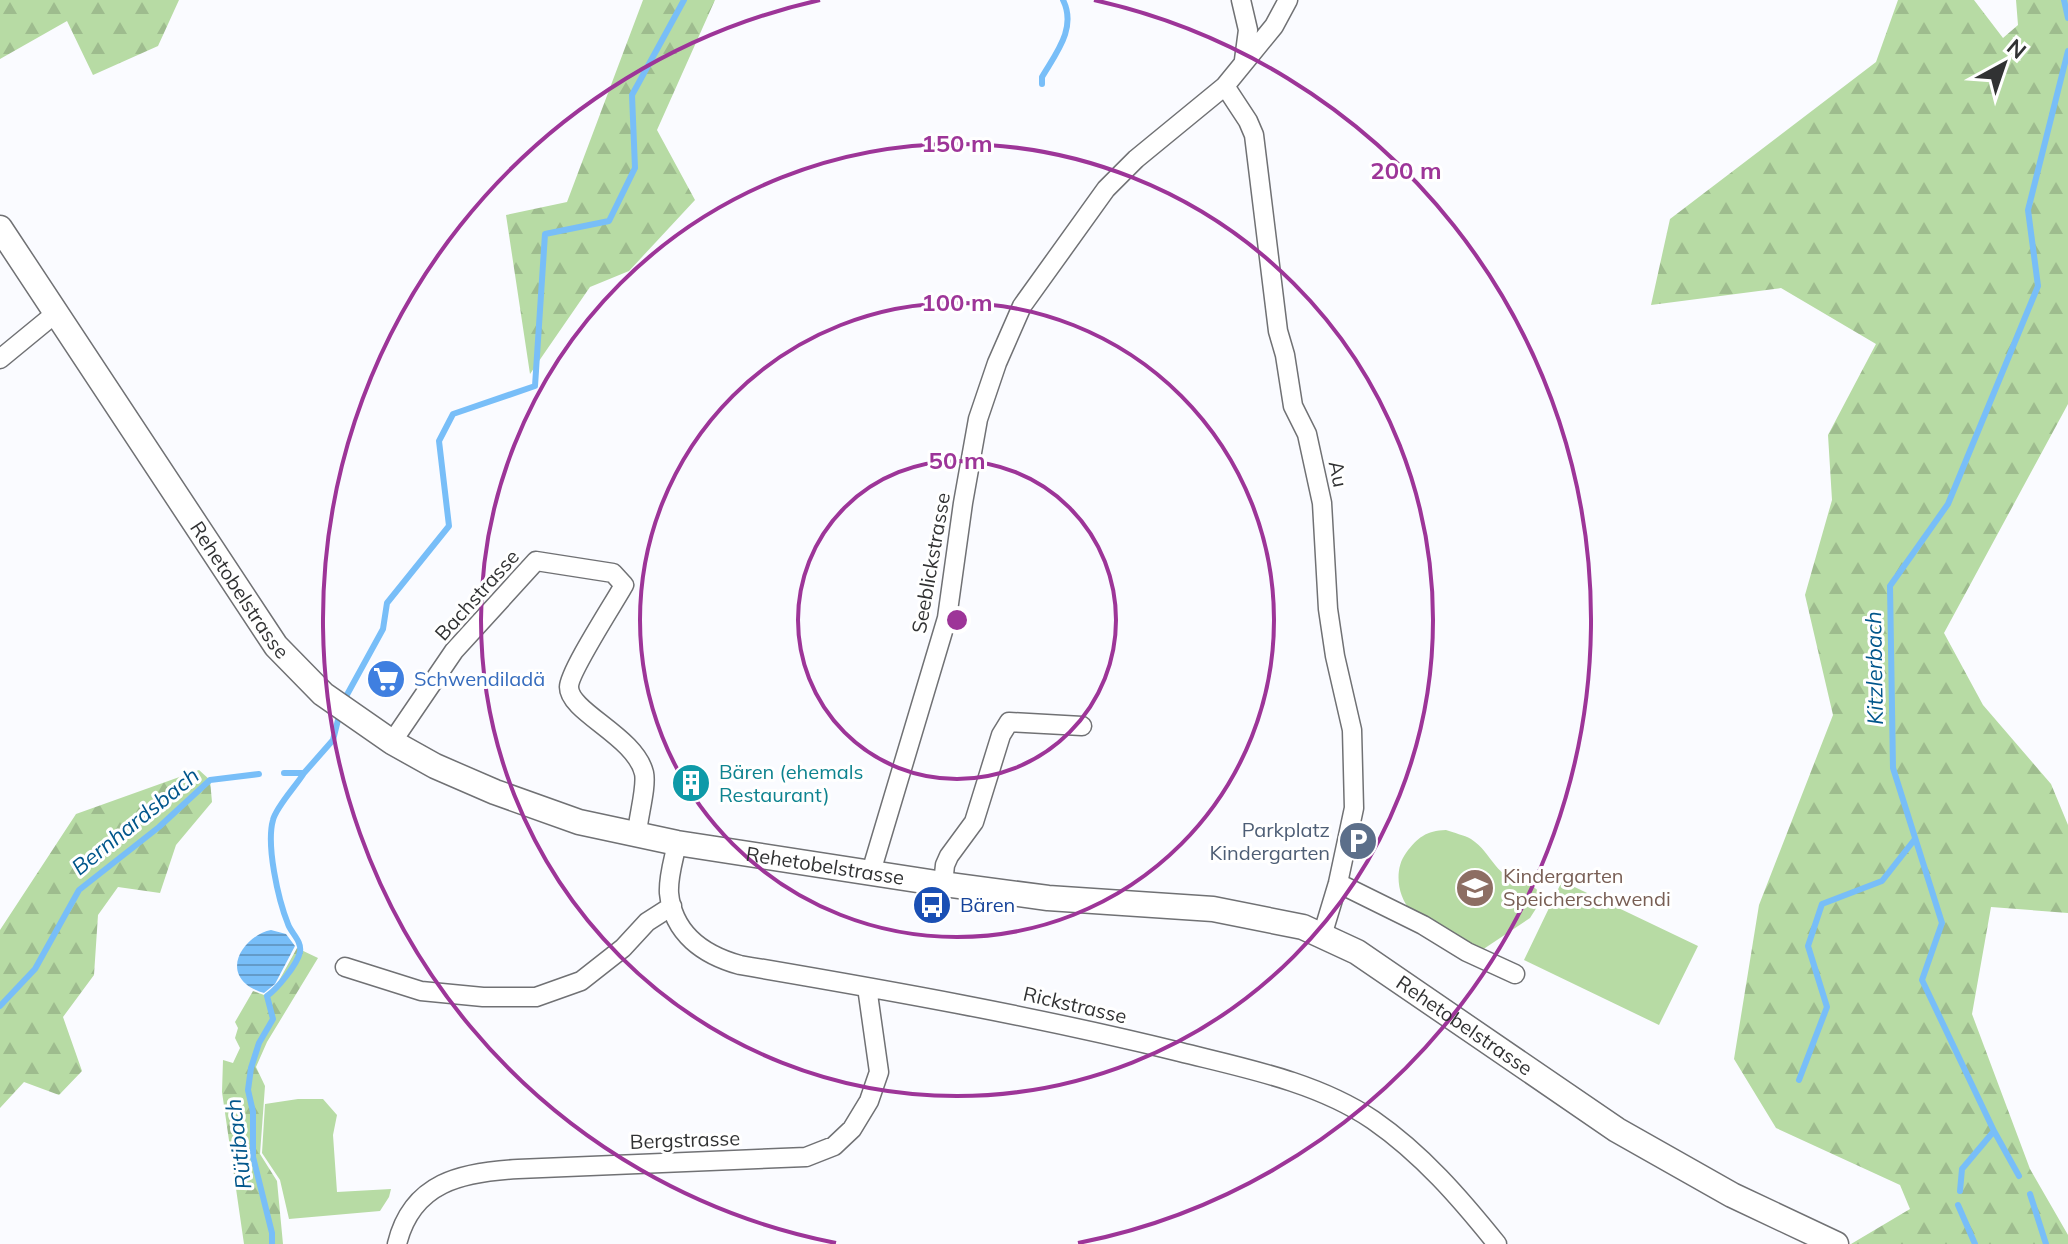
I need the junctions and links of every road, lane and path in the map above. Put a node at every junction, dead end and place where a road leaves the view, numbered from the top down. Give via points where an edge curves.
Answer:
1 (1241, 0) edge
2 (1288, 0) edge
3 (1244, 60) junction
4 (1225, 86) junction
5 (0, 228) edge
6 (56, 313) junction
7 (0, 359) edge
8 (1082, 726) dead end
9 (392, 742) junction
10 (637, 834) junction
11 (677, 843) junction
12 (871, 872) junction
13 (1338, 883) junction
14 (943, 884) junction
15 (672, 906) junction
16 (1322, 936) junction
17 (345, 967) dead end
18 (1515, 974) dead end
19 (867, 987) junction
20 (397, 1244) edge
21 (1497, 1244) edge
22 (1836, 1244) edge

1 - 3 street via 1248,30
2 - 3 street, Seeblickstrasse via 1274,26
3 - 4 street, Seeblickstrasse
4 - 12 street, Seeblickstrasse via 1106,189 1022,306 978,419 947,618
4 - 13 street, Au via 1254,135 1278,331 1322,503 1328,609 1352,730 1354,808
5 - 6 street, Rehetobelstrasse
6 - 7 street
6 - 9 street, Rehetobelstrasse via 276,646 323,694
8 - 14 street via 1009,722 974,822 945,865
9 - 10 street, Rehetobelstrasse via 435,766 540,809
9 - 10 street, Bachstrasse via 454,651 536,561 613,573 624,585 574,668 569,687 573,701 636,756 644,774
10 - 11 street, Rehetobelstrasse
11 - 12 street, Rehetobelstrasse
11 - 15 street via 670,879
12 - 14 street, Rehetobelstrasse
13 - 16 street, Au
13 - 18 street
14 - 16 street, Rehetobelstrasse via 1048,898 1213,909 1303,927
15 - 17 street via 581,981 536,997 421,991
15 - 19 street, Rickstrasse via 689,937 716,958
16 - 22 street, Rehetobelstrasse via 1357,952 1617,1130 1732,1195
19 - 20 street, Bergstrasse via 879,1072 858,1120 834,1146 806,1157 460,1175 424,1196
19 - 21 street, Rickstrasse via 1031,1016 1153,1045 1265,1073 1334,1099 1410,1149

